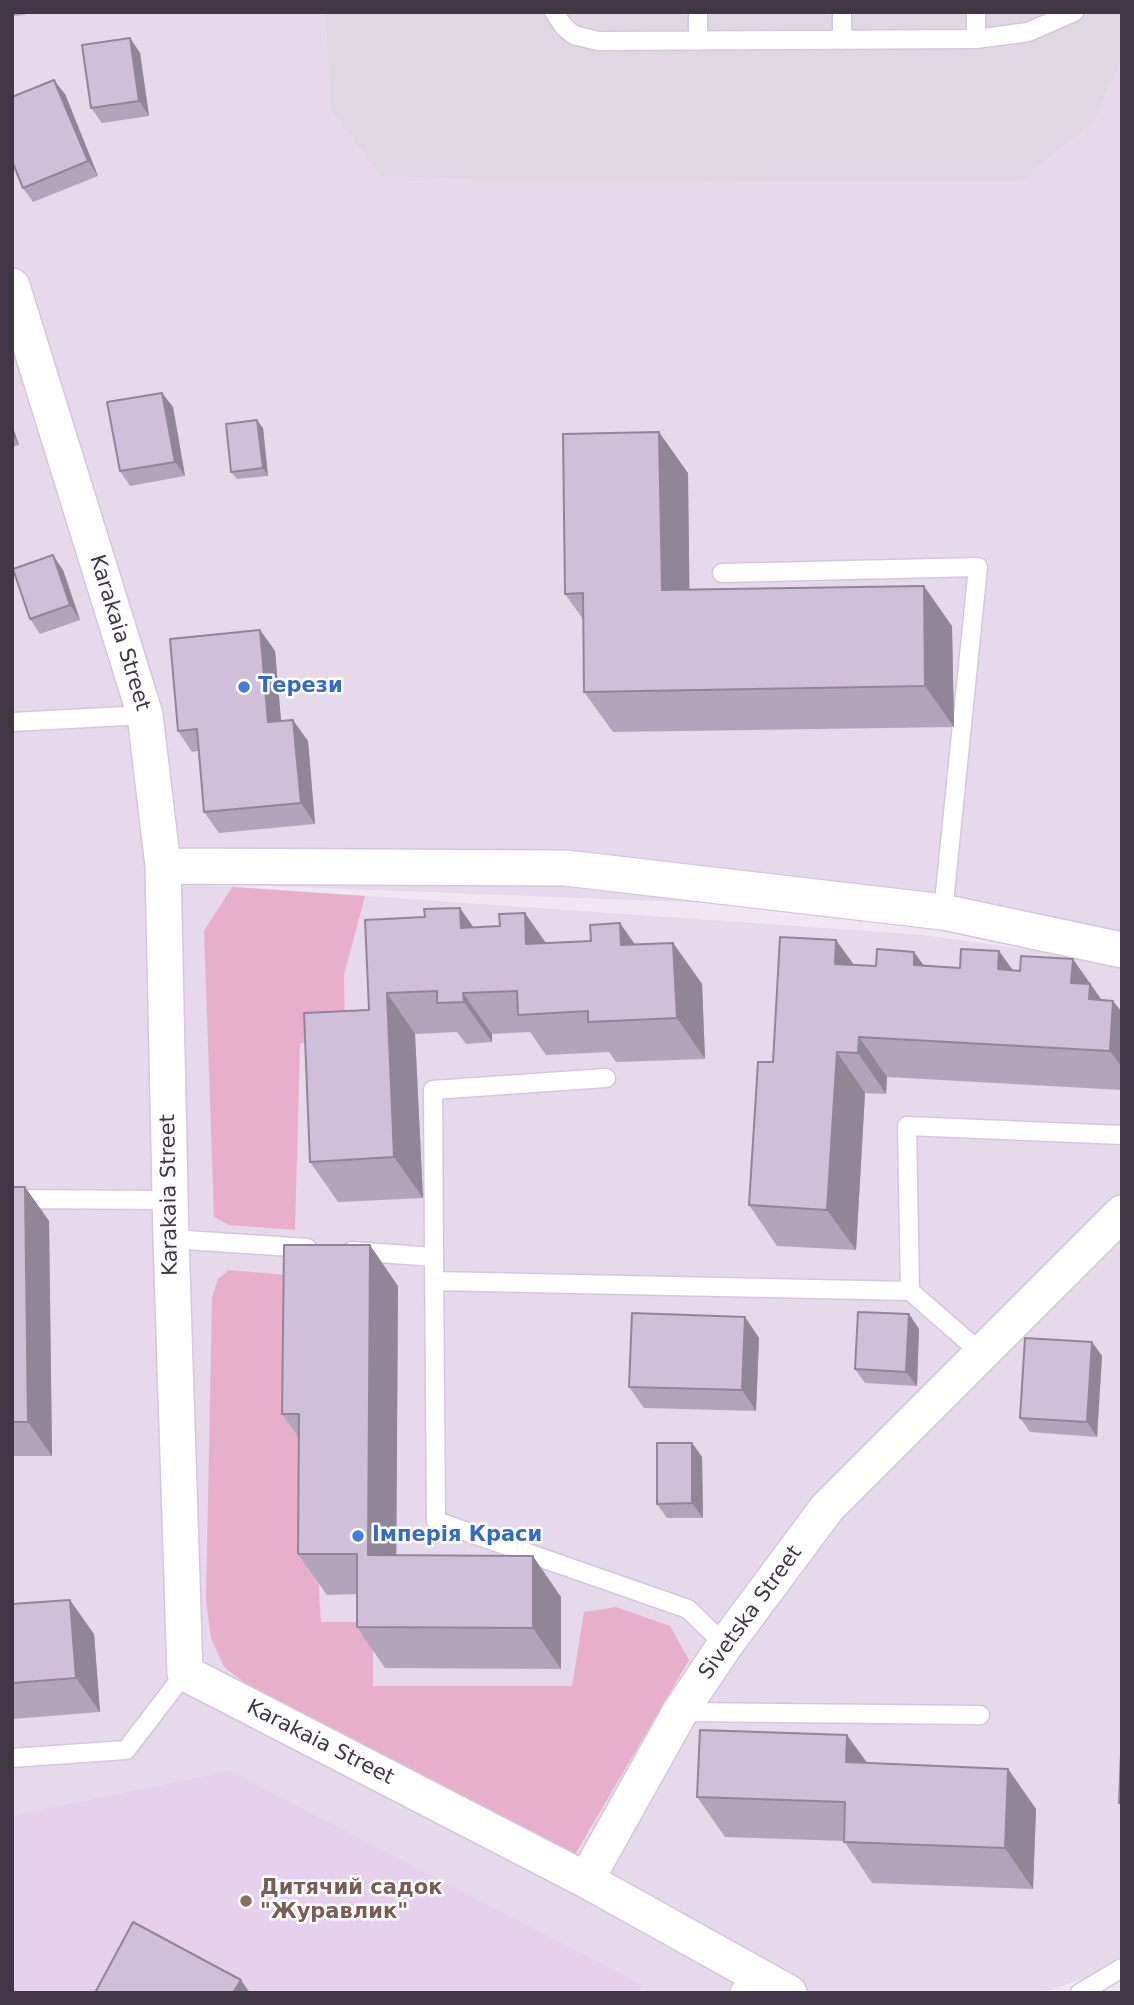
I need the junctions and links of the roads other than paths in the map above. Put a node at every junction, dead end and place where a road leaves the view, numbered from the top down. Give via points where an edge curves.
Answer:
1 (554, 12) edge
2 (698, 12) edge
3 (842, 12) edge
4 (976, 12) edge
5 (1074, 12) edge
6 (976, 39) junction
7 (842, 40) junction
8 (698, 41) junction
9 (12, 286) edge
10 (722, 573) dead end
11 (145, 715) junction
12 (12, 722) edge
13 (163, 866) junction
14 (943, 912) junction
15 (1122, 950) edge
16 (606, 1078) dead end
17 (1122, 1135) edge
18 (12, 1199) edge
19 (170, 1200) junction
20 (1122, 1213) edge
21 (171, 1238) junction
22 (434, 1256) junction
23 (434, 1281) junction
24 (909, 1291) junction
25 (981, 1353) junction
26 (725, 1646) junction
27 (185, 1673) junction
28 (680, 1712) junction
29 (980, 1715) dead end
30 (12, 1758) edge
31 (586, 1880) junction
32 (1122, 1968) edge
33 (744, 1982) edge
34 (789, 1993) edge
35 (1080, 1993) edge

1 - 8 lane via 564,27 586,40
2 - 8 lane
3 - 7 lane
4 - 6 lane
5 - 6 lane via 1028,32
6 - 7 lane
7 - 8 lane
9 - 11 street, Karakaia Street
10 - 14 lane via 978,567
11 - 12 lane
11 - 13 street, Karakaia Street
13 - 14 street via 566,869
13 - 19 street, Karakaia Street
14 - 15 street
16 - 22 lane via 433,1090
17 - 24 lane via 907,1126
18 - 19 lane
19 - 21 street, Karakaia Street
20 - 25 street, Sivetska Street
21 - 22 lane
21 - 27 street, Karakaia Street
22 - 23 lane
23 - 24 lane
23 - 26 lane via 436,1521 688,1609
24 - 25 lane
25 - 26 street, Sivetska Street via 827,1508
26 - 28 street, Sivetska Street
27 - 30 lane via 127,1750
27 - 31 street, Karakaia Street
28 - 29 lane
28 - 31 street, Sivetska Street
31 - 33 street
32 - 35 lane
33 - 34 street

